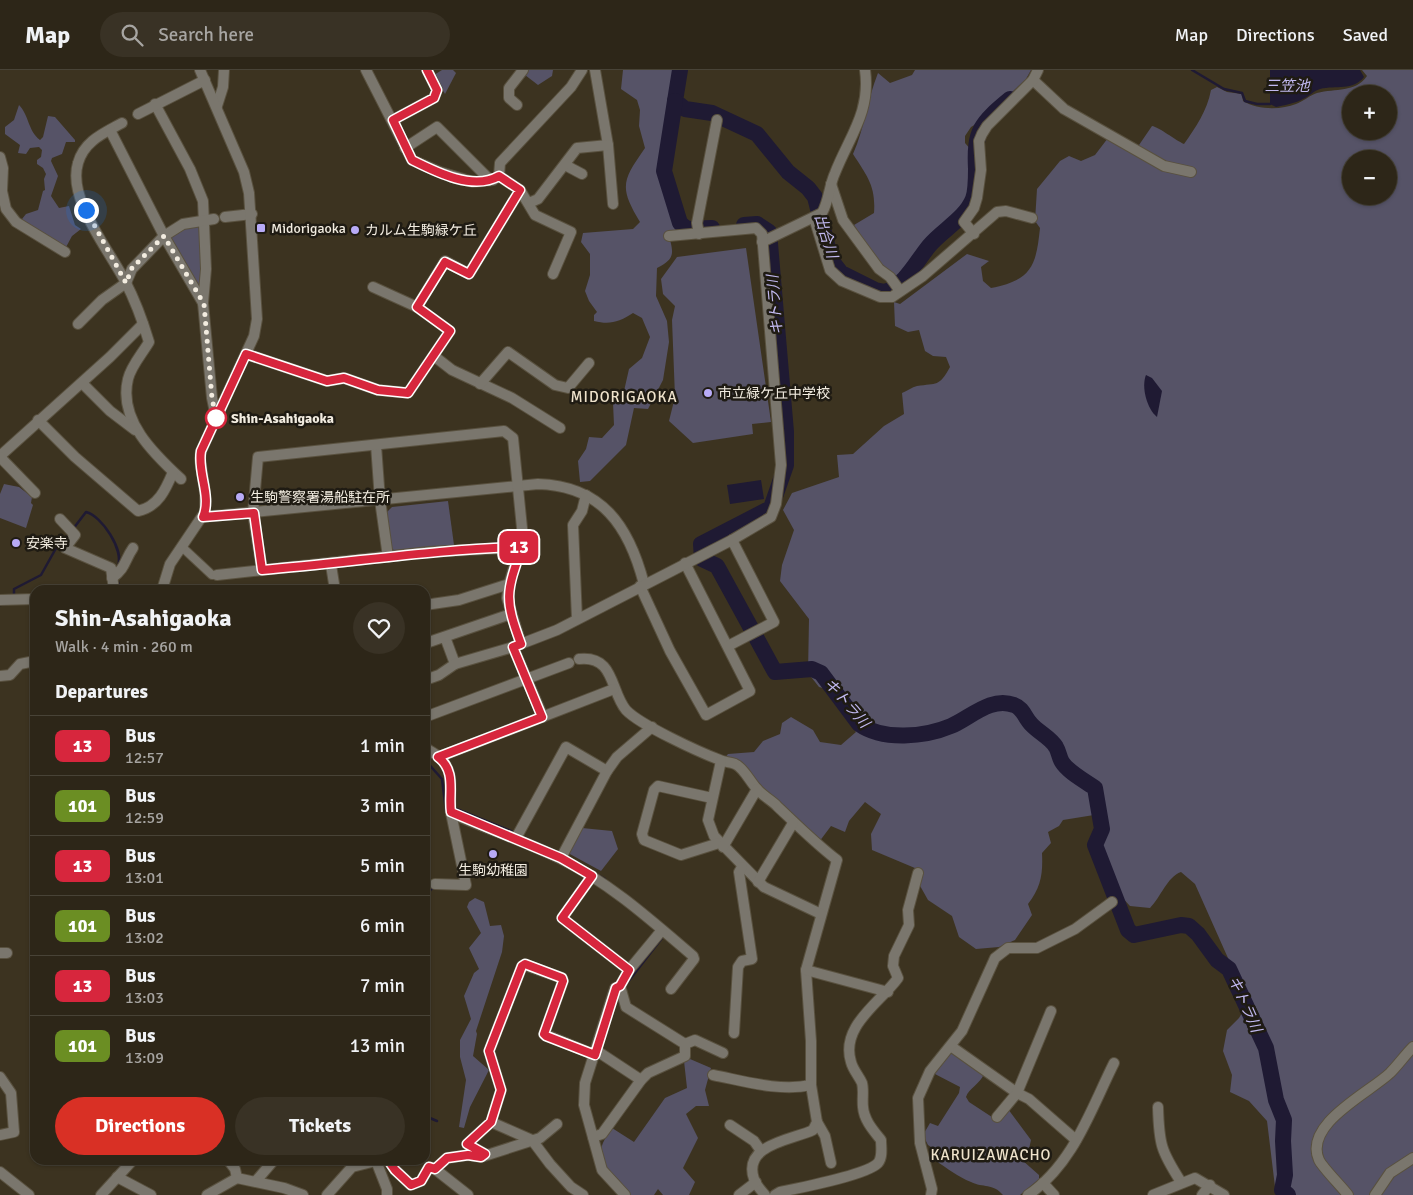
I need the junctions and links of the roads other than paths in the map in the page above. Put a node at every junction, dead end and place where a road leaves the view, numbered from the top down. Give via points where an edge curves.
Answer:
1 (200, 70) edge
2 (224, 70) edge
3 (366, 70) edge
4 (427, 70) edge
5 (523, 70) edge
6 (582, 70) edge
7 (595, 70) edge
8 (865, 70) edge
9 (1038, 70) edge
10 (205, 80) junction
11 (1033, 80) junction
12 (155, 104) junction
13 (516, 105) dead end
14 (216, 106) junction
15 (138, 114) dead end
16 (393, 120) junction
17 (717, 120) dead end
18 (122, 123) dead end
19 (110, 130) junction
20 (608, 145) junction
21 (405, 148) junction
22 (0, 157) edge
23 (565, 164) junction
24 (1191, 172) dead end
25 (582, 174) dead end
26 (494, 178) junction
27 (831, 184) junction
28 (520, 190) junction
29 (529, 203) junction
30 (614, 204) dead end
31 (252, 214) junction
32 (225, 217) dead end
33 (814, 218) junction
34 (1032, 218) dead end
35 (209, 220) junction
36 (699, 234) junction
37 (974, 234) junction
38 (164, 236) junction
39 (669, 236) dead end
40 (762, 242) junction
41 (65, 252) dead end
42 (553, 274) dead end
43 (126, 283) junction
44 (373, 287) dead end
45 (900, 291) junction
46 (204, 304) junction
47 (417, 307) junction
48 (78, 324) dead end
49 (143, 324) junction
50 (246, 354) junction
51 (434, 356) junction
52 (589, 363) dead end
53 (82, 383) junction
54 (480, 384) junction
55 (216, 416) junction
56 (38, 420) junction
57 (560, 428) dead end
58 (138, 432) junction
59 (376, 445) junction
60 (0, 456) edge
61 (173, 472) junction
62 (181, 479) dead end
63 (518, 487) junction
64 (35, 492) dead end
65 (586, 495) junction
66 (380, 500) junction
67 (254, 513) junction
68 (203, 517) junction
69 (60, 519) dead end
70 (732, 540) junction
71 (182, 547) junction
72 (522, 547) junction
73 (133, 548) dead end
74 (388, 557) junction
75 (685, 563) junction
76 (332, 565) junction
77 (262, 570) junction
78 (217, 575) joint
79 (112, 578) junction
80 (509, 584) junction
81 (113, 585) edge
82 (163, 585) edge
83 (334, 585) edge
84 (642, 585) junction
85 (30, 599) edge
86 (0, 600) edge
87 (430, 604) edge
88 (511, 614) junction
89 (577, 618) junction
90 (446, 637) junction
91 (430, 642) edge
92 (517, 646) junction
93 (728, 646) junction
94 (30, 662) edge
95 (455, 664) junction
96 (0, 676) edge
97 (430, 678) edge
98 (526, 680) junction
99 (614, 689) junction
100 (430, 715) edge
101 (542, 717) junction
102 (652, 727) junction
103 (430, 751) edge
104 (438, 757) junction
105 (721, 761) junction
106 (607, 771) junction
107 (757, 789) junction
108 (712, 798) junction
109 (451, 812) junction
110 (793, 822) junction
111 (516, 838) junction
112 (721, 845) junction
113 (561, 858) junction
114 (742, 867) junction
115 (918, 873) dead end
116 (592, 876) junction
117 (758, 882) junction
118 (435, 884) dead end
119 (1112, 902) dead end
120 (822, 914) junction
121 (662, 930) junction
122 (629, 970) junction
123 (806, 970) junction
124 (620, 986) junction
125 (671, 989) dead end
126 (888, 992) junction
127 (1051, 1011) dead end
128 (734, 1033) dead end
129 (685, 1044) junction
130 (952, 1047) junction
131 (1413, 1047) edge
132 (596, 1053) junction
133 (723, 1054) dead end
134 (1114, 1063) dead end
135 (713, 1076) dead end
136 (0, 1077) edge
137 (641, 1080) junction
138 (811, 1085) junction
139 (1017, 1093) junction
140 (1158, 1107) dead end
141 (997, 1117) dead end
142 (491, 1122) junction
143 (817, 1122) junction
144 (557, 1124) dead end
145 (730, 1125) dead end
146 (0, 1135) edge
147 (593, 1137) junction
148 (532, 1140) junction
149 (1076, 1140) junction
150 (761, 1150) junction
151 (485, 1154) junction
152 (1413, 1158) edge
153 (831, 1163) dead end
154 (128, 1165) edge
155 (232, 1165) edge
156 (270, 1165) edge
157 (360, 1165) edge
158 (378, 1165) edge
159 (392, 1165) edge
160 (435, 1169) junction
161 (0, 1172) edge
162 (117, 1177) junction
163 (238, 1178) junction
164 (256, 1181) junction
165 (756, 1182) junction
166 (1181, 1182) junction
167 (1043, 1183) junction
168 (1210, 1186) junction
169 (29, 1195) edge
170 (101, 1195) edge
171 (151, 1195) edge
172 (207, 1195) edge
173 (303, 1195) edge
174 (327, 1195) edge
175 (387, 1195) edge
176 (468, 1195) edge
177 (583, 1195) edge
178 (625, 1195) edge
179 (739, 1195) edge
180 (765, 1195) edge
181 (775, 1195) edge
182 (931, 1195) edge
183 (1028, 1195) edge
184 (1054, 1195) edge
185 (1153, 1195) edge
186 (1202, 1195) edge
187 (1224, 1195) edge
188 (1348, 1195) edge
189 (1375, 1195) edge

1 - 10 street
2 - 14 street via 224,87
3 - 16 street
4 - 16 street via 437,90 434,98
5 - 13 street via 509,88 509,98
6 - 26 street via 571,87 500,163
7 - 20 street
8 - 27 street via 865,93 858,128
9 - 11 street
10 - 12 street
10 - 14 street
11 - 24 street via 1064,109 1164,166
11 - 37 street via 987,126 979,141 981,170 978,198 964,222
12 - 15 street
12 - 35 street via 190,169
14 - 31 street via 244,172
16 - 21 street
17 - 36 street via 698,214
18 - 19 street
19 - 38 street
19 - 43 street via 86,147 78,162 76,177 79,194 94,227
20 - 23 street via 577,148
20 - 30 street
21 - 26 street via 412,160 440,172 473,182
21 - 26 street via 437,127
22 - 41 street via 6,209 16,222
23 - 25 street
23 - 29 street via 538,199
26 - 28 street
27 - 33 street via 822,213
27 - 45 street via 844,220 879,269
28 - 29 street
28 - 47 street via 469,274 445,262
29 - 42 street via 534,215 541,220 571,232
31 - 32 street
31 - 50 street via 257,319
33 - 40 street
33 - 45 street via 830,270 842,281 880,297 892,297
34 - 37 street via 1006,210 997,212
35 - 38 street via 183,224
35 - 46 street
36 - 39 street
36 - 40 street via 756,228 762,234
37 - 45 street
38 - 43 street via 132,268
38 - 46 street
40 - 70 street via 780,465 776,504 771,517
43 - 48 street via 102,300
43 - 49 street
44 - 47 street
46 - 55 street
47 - 51 street via 450,331
49 - 53 street
49 - 58 street via 149,342 128,378 126,392 129,411
50 - 51 street via 327,381 344,378 378,390 408,393
50 - 55 street
51 - 54 street via 452,370
52 - 54 street via 568,388 555,385 508,352
53 - 56 street
53 - 58 street via 110,411
54 - 57 street via 512,398
55 - 68 street via 200,459 205,492
56 - 60 street
56 - 61 street via 138,511 150,508 161,496
58 - 61 street
59 - 63 street via 504,431 513,438
59 - 66 street
59 - 67 street via 258,457
60 - 64 street
61 - 62 street
63 - 65 street via 555,485
63 - 66 street
63 - 72 street
65 - 84 street via 624,529 633,548
65 - 89 street via 582,511 573,525
66 - 67 street
66 - 74 street
67 - 68 street
67 - 77 street
68 - 71 street
69 - 79 street via 75,535 65,548 111,568
70 - 75 street
70 - 93 street via 774,622
71 - 78 street via 212,575
71 - 82 street via 168,568
72 - 74 street
72 - 80 street
73 - 79 street via 126,557 123,570
74 - 76 street
75 - 84 street
75 - 93 street
76 - 77 street
76 - 83 street
77 - 78 street
79 - 81 street
80 - 87 street via 459,600
80 - 88 street via 507,598
84 - 89 street
84 - 93 street via 670,651 706,715 750,691
85 - 86 street
88 - 90 street
88 - 92 street
89 - 92 street
90 - 91 street
90 - 95 street
92 - 95 street
92 - 98 street
94 - 96 street via 20,664 10,675
95 - 97 street
98 - 99 street via 587,658 601,664 614,680
98 - 100 street
98 - 101 street
99 - 101 street
99 - 102 street via 626,710
101 - 104 street
102 - 105 street
102 - 106 street via 617,757
103 - 104 street
104 - 109 street via 451,775
105 - 107 street via 735,764
105 - 108 street
106 - 111 street via 566,747
106 - 113 street
107 - 110 street
107 - 112 street
108 - 112 street via 709,828
108 - 112 street via 658,786 654,790 642,834 644,840 681,855
109 - 111 street
109 - 118 street via 466,885
110 - 117 street
110 - 120 street via 837,860
111 - 113 street
112 - 114 street
113 - 116 street
114 - 117 street
114 - 128 street via 739,872 752,959 742,961 738,967
115 - 126 street via 908,910 909,925 894,956 893,966 898,978
116 - 121 street
116 - 122 street via 562,918
117 - 120 street
119 - 130 street via 1075,929 1037,948 1008,948 1001,952 995,958 972,1012
120 - 123 street
121 - 122 street
121 - 125 street via 694,959
122 - 124 street
123 - 126 street
123 - 138 street
124 - 129 street via 626,1007
124 - 132 street via 616,988
126 - 181 street via 864,1014 849,1045 851,1062 862,1084 863,1108 870,1127 881,1140 878,1163 865,1172
127 - 139 street
129 - 133 street via 695,1040
129 - 137 street via 685,1056 648,1073
130 - 139 street
130 - 182 street via 930,1071 918,1098 920,1143
131 - 188 street via 1389,1074 1333,1117 1316,1143 1319,1160
132 - 137 street
132 - 142 street via 544,1034 563,981 525,964 489,1051 501,1090
132 - 147 street via 585,1083 584,1105
134 - 149 street
135 - 138 street via 768,1085
136 - 146 street via 11,1093 14,1132
137 - 147 street via 602,1134
138 - 143 street
139 - 141 street
139 - 149 street via 1029,1099
140 - 166 street via 1159,1141
142 - 148 street
142 - 151 street via 467,1144
143 - 150 street via 813,1130 805,1134
143 - 153 street via 825,1136
144 - 148 street via 540,1138
145 - 150 street via 754,1141
147 - 178 street via 602,1170
148 - 151 street
148 - 177 street via 571,1187
149 - 167 street
150 - 165 street via 754,1159 753,1178
151 - 160 street via 481,1157 447,1158
152 - 189 street via 1390,1173
154 - 162 street
155 - 163 street
156 - 164 street
157 - 174 street via 352,1167
158 - 175 street
159 - 160 street via 411,1185 421,1181 429,1167
160 - 176 street
161 - 169 street
162 - 170 street
162 - 171 street
163 - 164 street
163 - 172 street
164 - 173 street
165 - 179 street
165 - 180 street
166 - 168 street via 1195,1178
166 - 185 street
167 - 183 street
167 - 184 street
168 - 186 street
168 - 187 street

